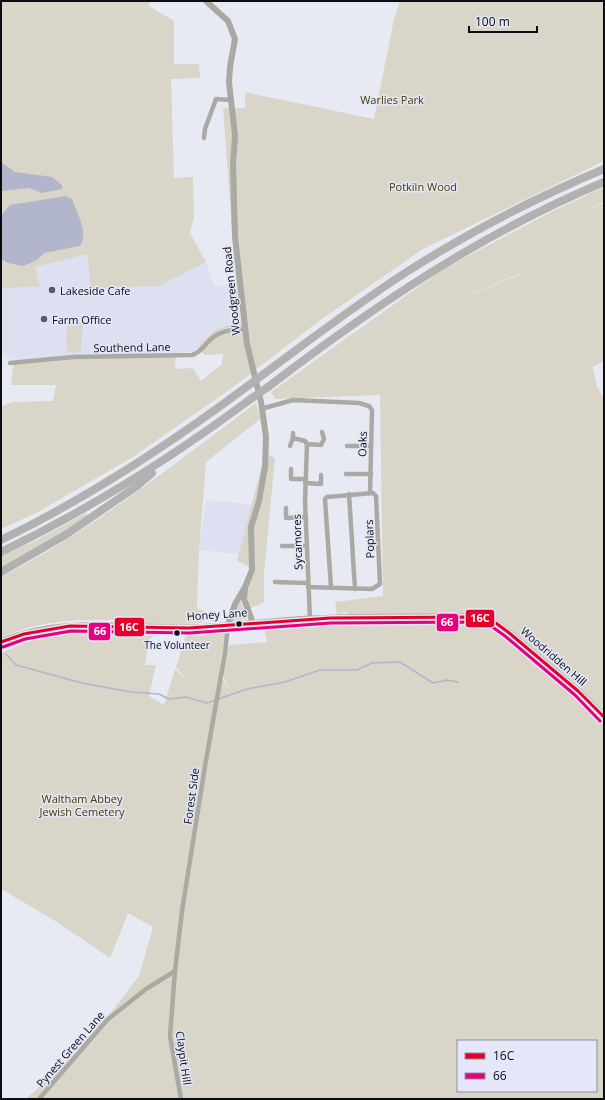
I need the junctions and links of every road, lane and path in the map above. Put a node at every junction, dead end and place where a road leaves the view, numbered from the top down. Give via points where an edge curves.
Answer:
1 (206, 1) edge
2 (230, 100) junction
3 (204, 138) dead end
4 (604, 168) edge
5 (604, 182) edge
6 (245, 329) junction
7 (10, 363) dead end
8 (262, 409) junction
9 (322, 432) dead end
10 (293, 433) dead end
11 (293, 438) junction
12 (307, 444) junction
13 (290, 446) dead end
14 (347, 446) dead end
15 (371, 446) junction
16 (171, 456) junction
17 (291, 469) dead end
18 (346, 474) dead end
19 (371, 474) junction
20 (321, 475) dead end
21 (305, 481) junction
22 (370, 493) junction
23 (349, 494) junction
24 (286, 508) dead end
25 (306, 517) junction
26 (1, 540) edge
27 (282, 546) dead end
28 (307, 546) junction
29 (1, 552) edge
30 (1, 572) edge
31 (275, 582) dead end
32 (308, 585) junction
33 (245, 587) junction
34 (331, 588) junction
35 (355, 589) junction
36 (484, 618) joint
37 (310, 619) junction
38 (253, 623) junction
39 (228, 625) junction
40 (1, 642) edge
41 (604, 717) edge
42 (175, 971) junction
43 (39, 1099) edge
44 (181, 1099) edge

1 - 2 street, Woodgreen Road via 228,21 234,33
2 - 3 street via 216,99
2 - 6 street, Woodgreen Road via 235,136 235,238
4 - 26 highway, bridge via 528,203 436,254 373,294 135,466 64,508
5 - 16 highway, bridge via 517,222 430,271
6 - 7 street, Southend Lane via 230,329 221,333 210,339 200,353 192,355 73,357
6 - 8 street, Woodgreen Road
8 - 15 street, Oaks via 293,400 359,403 369,406 372,410
8 - 33 street, Woodgreen Road via 266,437 265,467 251,527 253,562
9 - 12 street via 324,439 321,445
10 - 11 street
11 - 12 street via 306,441
11 - 13 street
12 - 21 street, Sycamores
14 - 15 street
15 - 19 street, Oaks
16 - 29 highway via 86,508
16 - 30 highway via 137,486 92,518
17 - 21 street via 291,479
18 - 19 street
19 - 22 street, Oaks
20 - 21 street via 321,484
21 - 25 street, Sycamores
22 - 23 street
22 - 35 street, Poplars via 376,496 380,584 372,589
23 - 34 street via 325,499
23 - 35 street
24 - 25 street via 286,518
25 - 28 street, Sycamores
27 - 28 street
28 - 32 street, Sycamores
31 - 32 street
32 - 34 street
32 - 37 street, Sycamores
33 - 38 street, Woodgreen Road via 244,599
33 - 39 street, Woodgreen Road via 234,604
34 - 35 street
36 - 37 main road, Honey Lane via 474,616
36 - 41 main road, Woodridden Hill via 508,632 578,691
37 - 38 main road, Honey Lane
38 - 39 main road, Honey Lane
39 - 40 main road, Honey Lane via 180,628 85,625 60,627 16,636
39 - 42 street, Forest Side via 226,653 205,766
42 - 43 street, Pynest Green Lane via 146,989 106,1020
42 - 44 street, Claypit Hill via 170,1036

